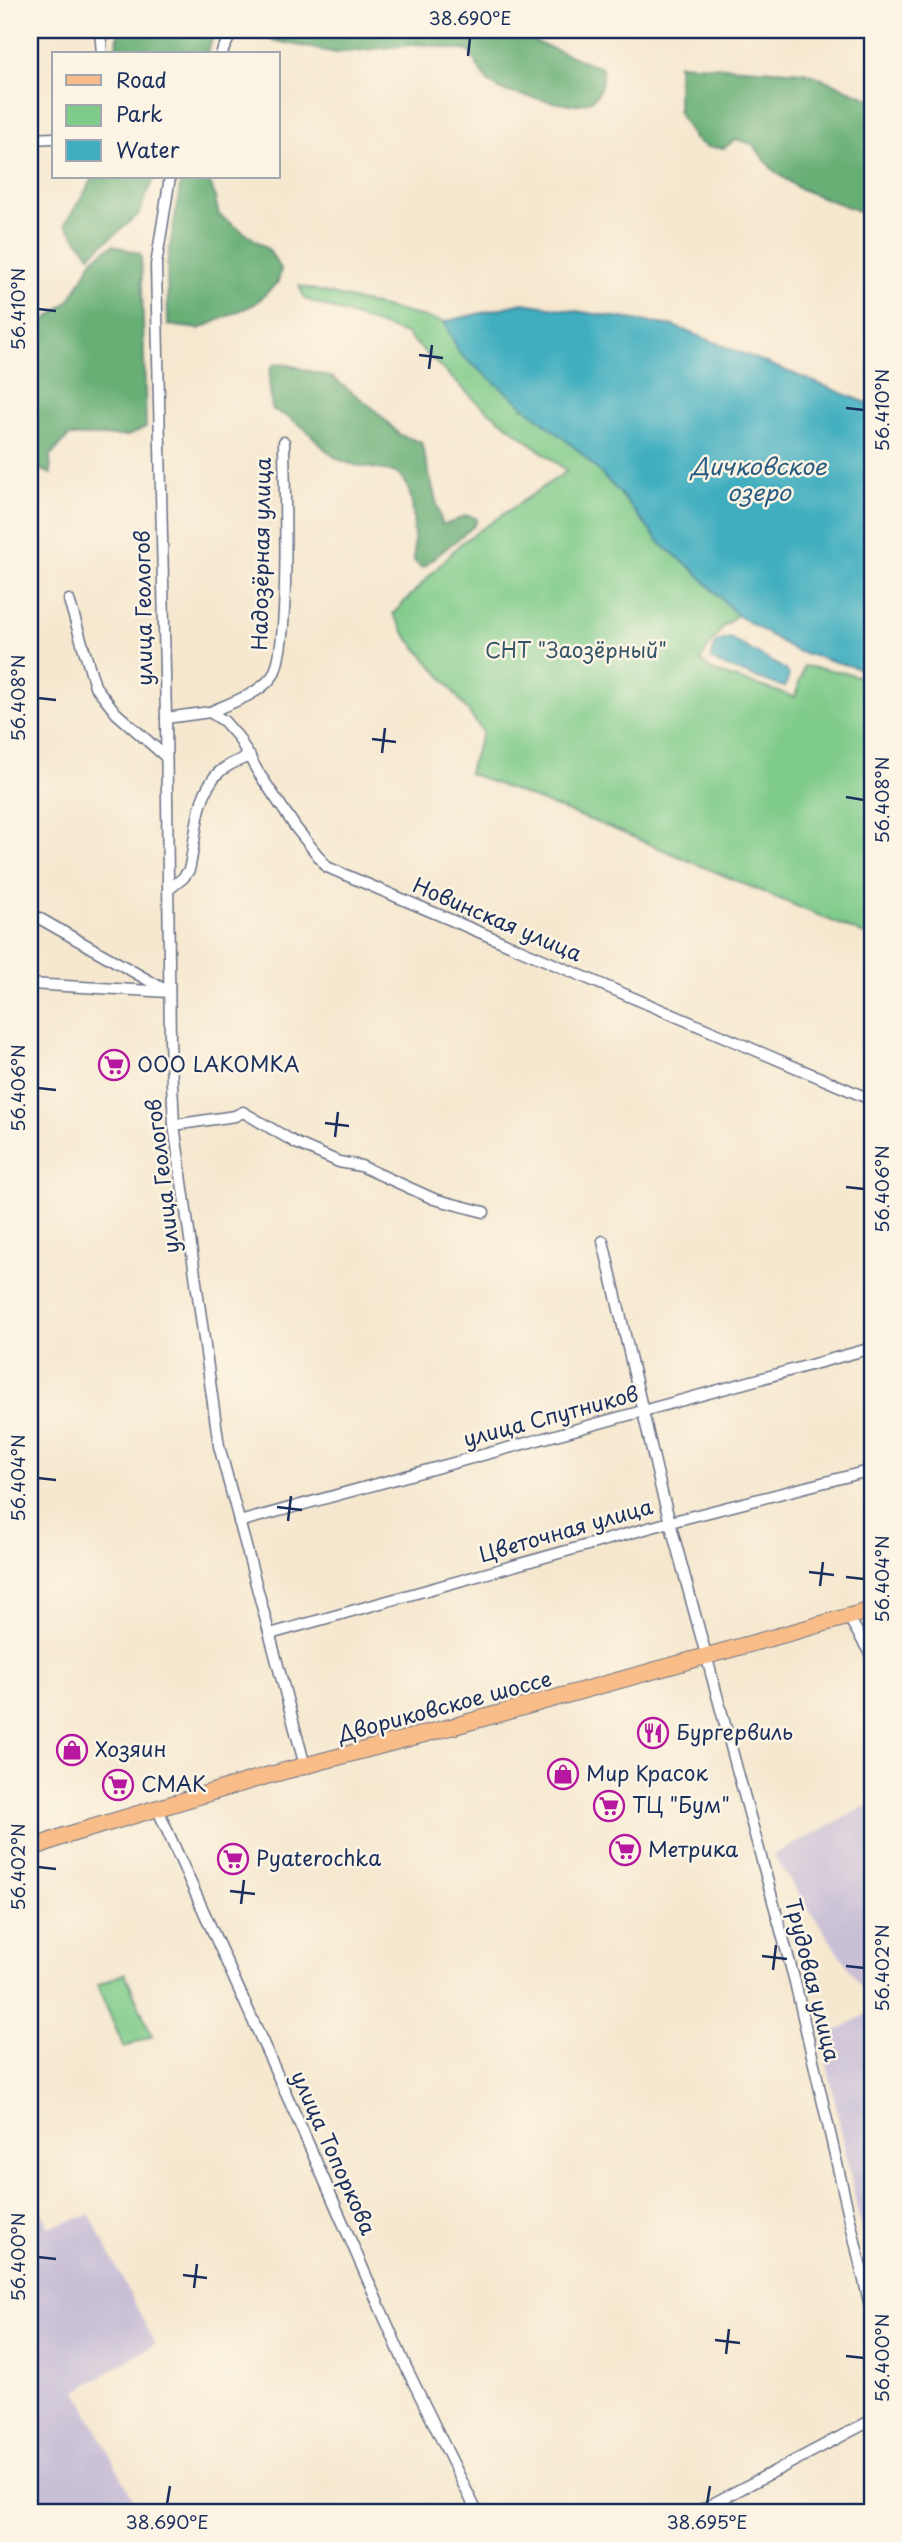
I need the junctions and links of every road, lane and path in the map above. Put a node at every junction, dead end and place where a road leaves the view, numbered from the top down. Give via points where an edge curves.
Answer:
1 (100, 30) edge
2 (233, 30) edge
3 (102, 52) edge
4 (222, 52) edge
5 (52, 138) edge
6 (30, 139) edge
7 (170, 178) edge
8 (284, 442) dead end
9 (69, 600) dead end
10 (210, 712) junction
11 (166, 718) junction
12 (250, 755) junction
13 (166, 757) junction
14 (168, 890) junction
15 (30, 913) edge
16 (30, 984) edge
17 (169, 992) junction
18 (872, 1100) edge
19 (174, 1125) junction
20 (484, 1212) dead end
21 (603, 1241) dead end
22 (872, 1348) edge
23 (643, 1411) junction
24 (872, 1470) edge
25 (239, 1522) junction
26 (670, 1522) junction
27 (872, 1610) edge
28 (848, 1616) junction
29 (270, 1634) junction
30 (706, 1656) junction
31 (872, 1657) edge
32 (305, 1766) junction
33 (157, 1808) junction
34 (30, 1849) edge
35 (872, 2315) edge
36 (872, 2420) edge
37 (477, 2512) edge
38 (697, 2512) edge

1 - 3 street
2 - 4 street
5 - 6 street
7 - 11 street, улица Геологов via 156,265
8 - 10 street, Надозёрная улица via 284,623 278,668 270,680 248,695
9 - 13 street via 95,686 116,713
10 - 11 street
10 - 12 street, Новинская улица via 224,721
11 - 13 street, улица Геологов
12 - 14 street via 213,778 203,799 189,870
12 - 18 street, Новинская улица via 327,867
13 - 14 street, улица Геологов
14 - 17 street, улица Геологов
15 - 17 street
16 - 17 street
17 - 19 street, улица Геологов
19 - 20 street via 243,1112 339,1162 362,1166 434,1199
19 - 25 street, улица Геологов via 219,1447
21 - 23 street, Трудовая улица
22 - 23 street, улица Спутников
23 - 25 street, улица Спутников
23 - 26 street, Трудовая улица
24 - 26 street, Цветочная улица
25 - 29 street, улица Геологов
26 - 29 street, Цветочная улица
26 - 30 street, Трудовая улица
27 - 28 main road, Двориковское шоссе
28 - 30 main road, Двориковское шоссе
28 - 31 street
29 - 32 street, улица Геологов
30 - 32 main road, Двориковское шоссе
30 - 35 street, Трудовая улица via 795,1982
32 - 33 main road, Двориковское шоссе
33 - 34 main road, Двориковское шоссе
33 - 37 street, улица Топоркова via 406,2367
36 - 38 street

